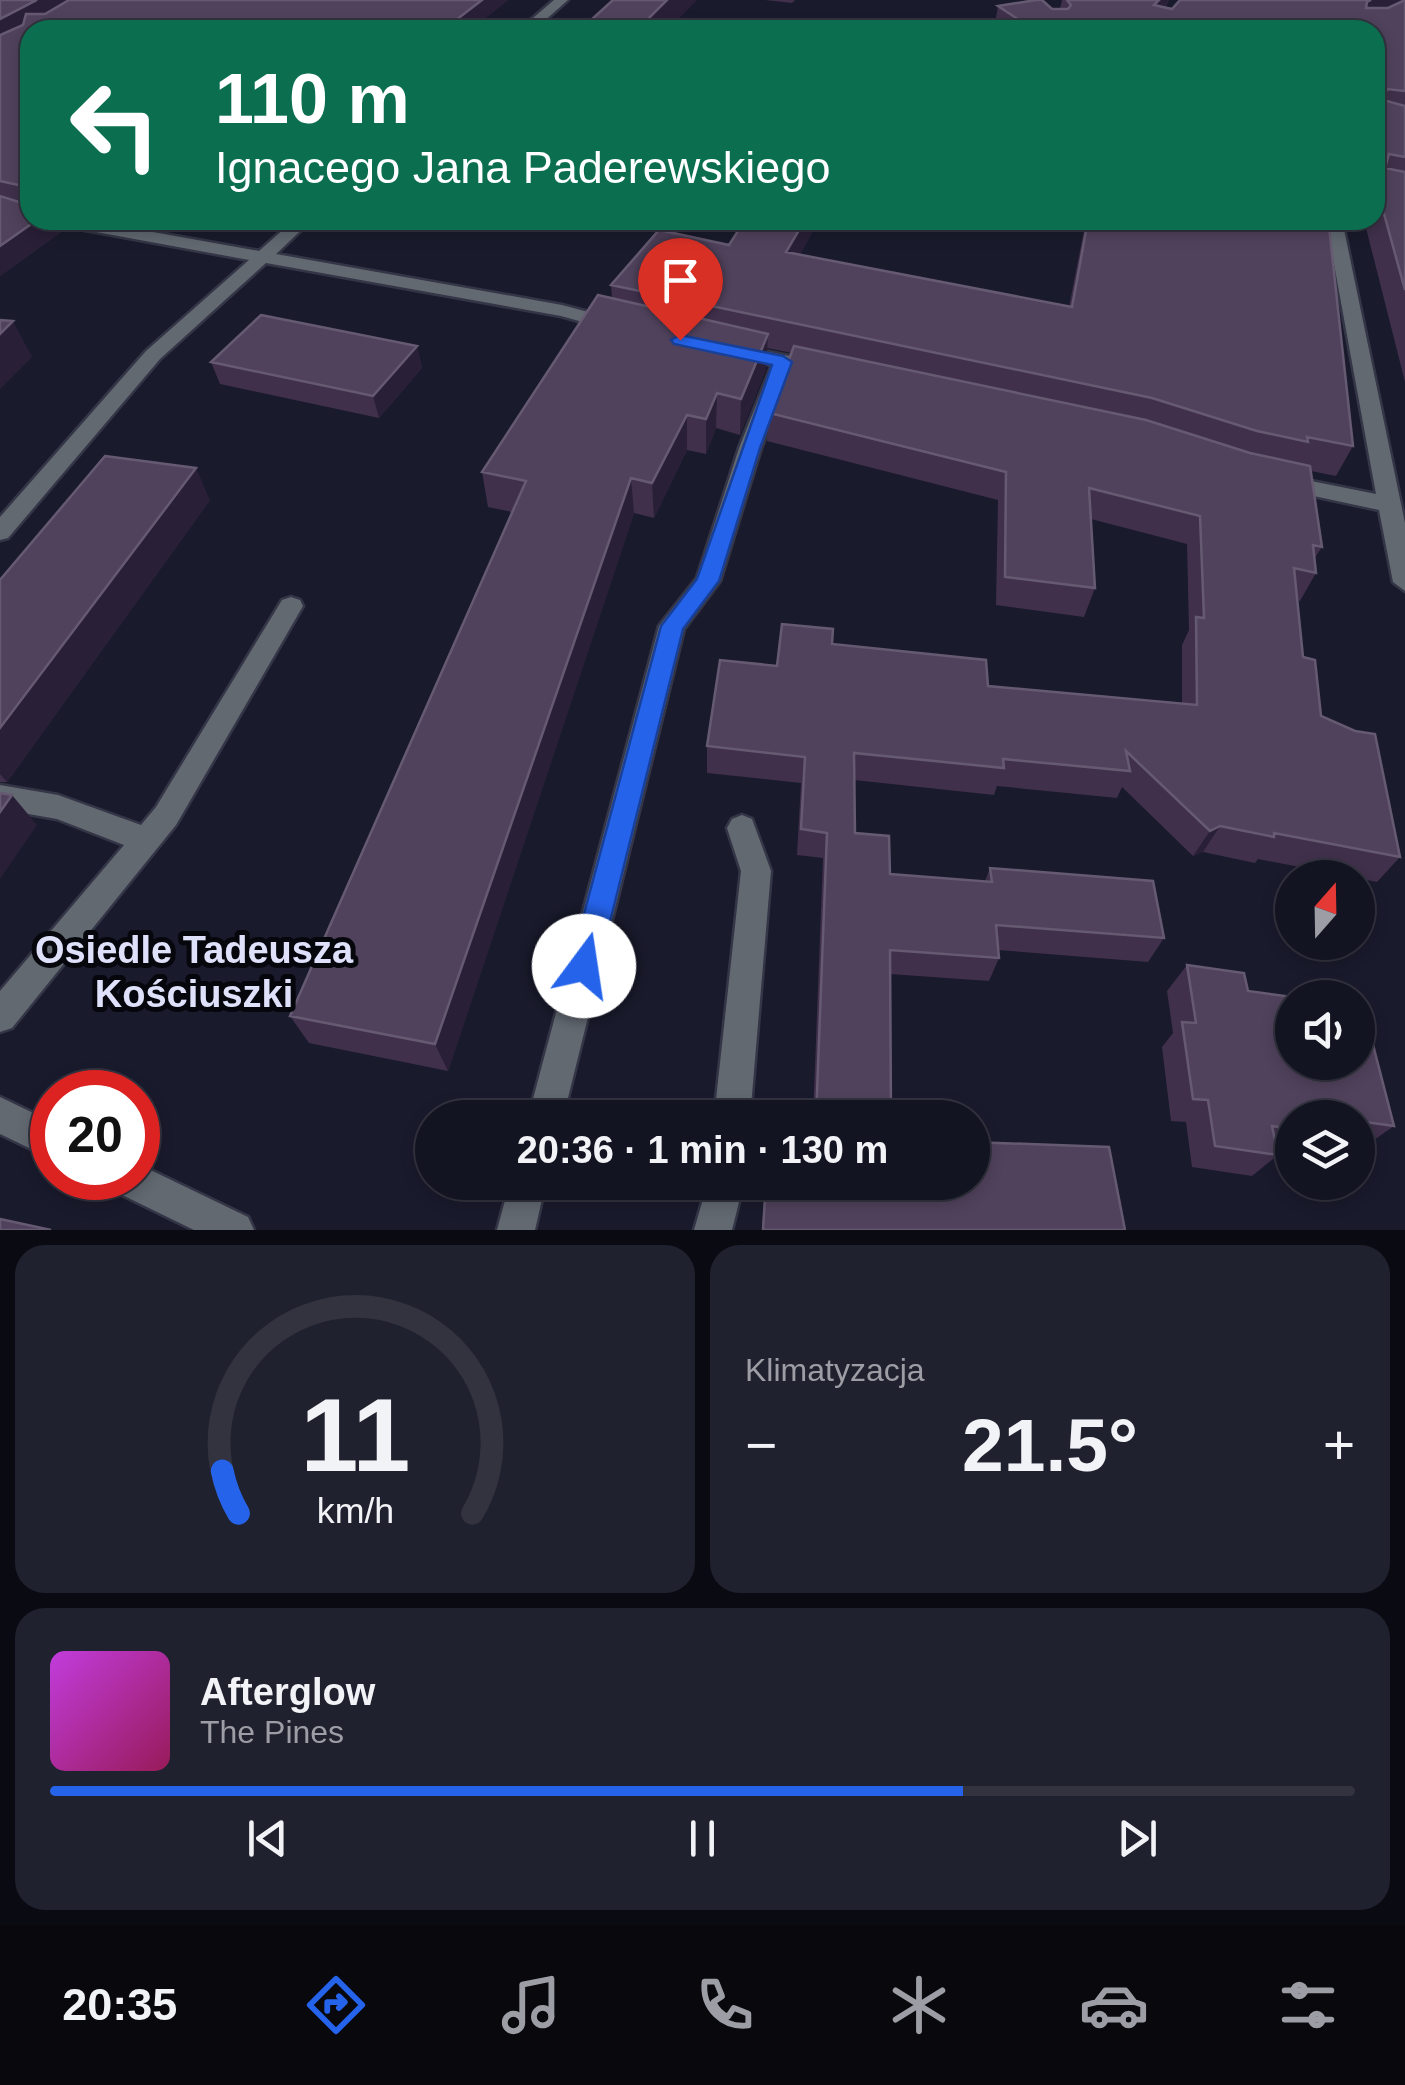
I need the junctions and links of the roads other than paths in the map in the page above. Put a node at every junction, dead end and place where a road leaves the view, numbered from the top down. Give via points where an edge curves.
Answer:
1 (562, 0) edge
2 (538, 20) edge
3 (111, 230) edge
4 (292, 230) edge
5 (1336, 230) edge
6 (260, 258) junction
7 (633, 330) edge
8 (722, 349) edge
9 (783, 362) junction
10 (832, 370) edge
11 (1256, 476) edge
12 (1389, 504) junction
13 (0, 532) edge
14 (1405, 582) edge
15 (291, 606) dead end
16 (0, 797) edge
17 (742, 828) dead end
18 (146, 840) junction
19 (0, 1016) edge
20 (550, 1100) edge
21 (734, 1100) edge
22 (0, 1116) edge
23 (30, 1130) edge
24 (160, 1194) edge
25 (524, 1200) edge
26 (721, 1200) edge
27 (235, 1230) edge
28 (516, 1230) edge
29 (712, 1230) edge

1 - 2 street
3 - 6 street
4 - 6 street
5 - 12 street
6 - 7 street via 562,311
6 - 13 street via 153,355
8 - 9 street
9 - 10 street
9 - 20 street via 708,581 672,626
11 - 12 street
12 - 14 street
15 - 18 street
16 - 18 street via 58,807
17 - 21 street via 756,871
18 - 19 street
22 - 23 street
24 - 27 street
25 - 28 street
26 - 29 street

